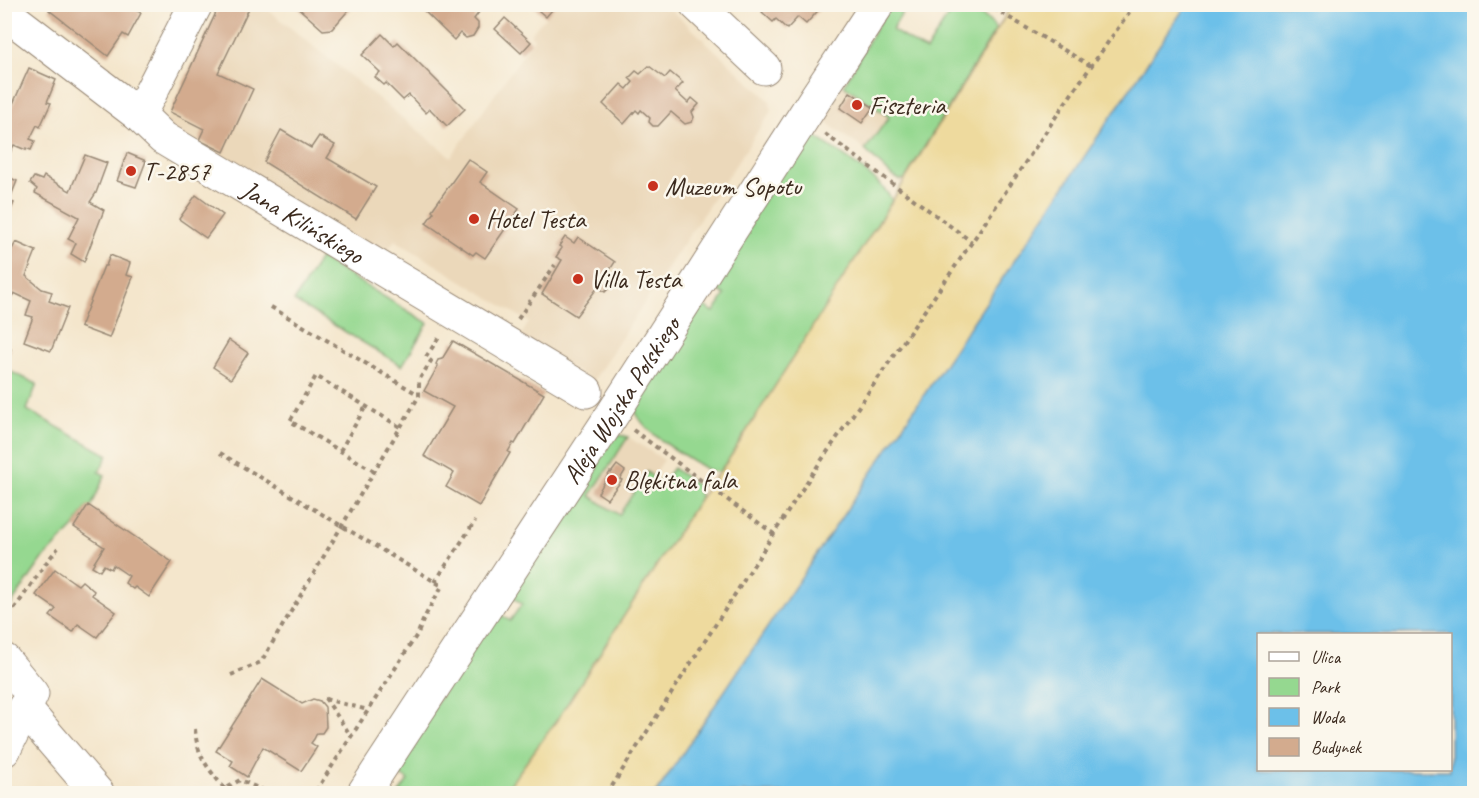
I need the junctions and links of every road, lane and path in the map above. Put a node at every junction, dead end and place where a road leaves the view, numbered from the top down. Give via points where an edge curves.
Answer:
1 (196, 4) edge
2 (696, 4) edge
3 (878, 4) edge
4 (986, 4) edge
5 (1135, 4) edge
6 (4, 12) edge
7 (1091, 66) junction
8 (764, 68) dead end
9 (139, 115) junction
10 (846, 150) dead end
11 (972, 242) junction
12 (555, 265) dead end
13 (271, 307) dead end
14 (460, 315) junction
15 (504, 342) junction
16 (586, 391) dead end
17 (419, 396) junction
18 (366, 406) junction
19 (400, 427) junction
20 (658, 448) dead end
21 (340, 451) junction
22 (220, 453) dead end
23 (374, 471) junction
24 (474, 521) dead end
25 (342, 526) junction
26 (774, 534) junction
27 (58, 548) dead end
28 (435, 582) junction
29 (4, 624) edge
30 (4, 660) edge
31 (231, 675) dead end
32 (24, 708) junction
33 (368, 710) junction
34 (195, 729) dead end
35 (351, 736) junction
36 (4, 750) edge
37 (98, 794) edge
38 (272, 794) edge
39 (314, 794) edge
40 (363, 794) edge
41 (607, 794) edge

1 - 9 street
2 - 8 street
3 - 40 street, Aleja Wojska Polskiego
4 - 7 path
5 - 7 path
6 - 9 street, Jana Kilińskiego
7 - 11 path
9 - 14 street, Jana Kilińskiego via 163,138
10 - 11 path
11 - 26 path
12 - 15 path
13 - 17 path
14 - 15 street, Jana Kilińskiego
14 - 17 path via 448,334 443,331 426,357 431,361 419,380
15 - 16 street, Jana Kilińskiego
17 - 19 path
18 - 19 path
18 - 21 path
18 - 21 path via 316,376 290,421
19 - 23 path
20 - 26 path
21 - 23 path
22 - 25 path
23 - 25 path
24 - 28 path
25 - 28 path
25 - 31 path via 261,662
26 - 41 path
27 - 29 path
28 - 33 path via 442,586 418,633
30 - 32 street via 32,694
32 - 36 street
32 - 37 street
33 - 35 path
33 - 35 path via 325,698
34 - 38 path via 203,762 225,789 240,780
35 - 39 path

